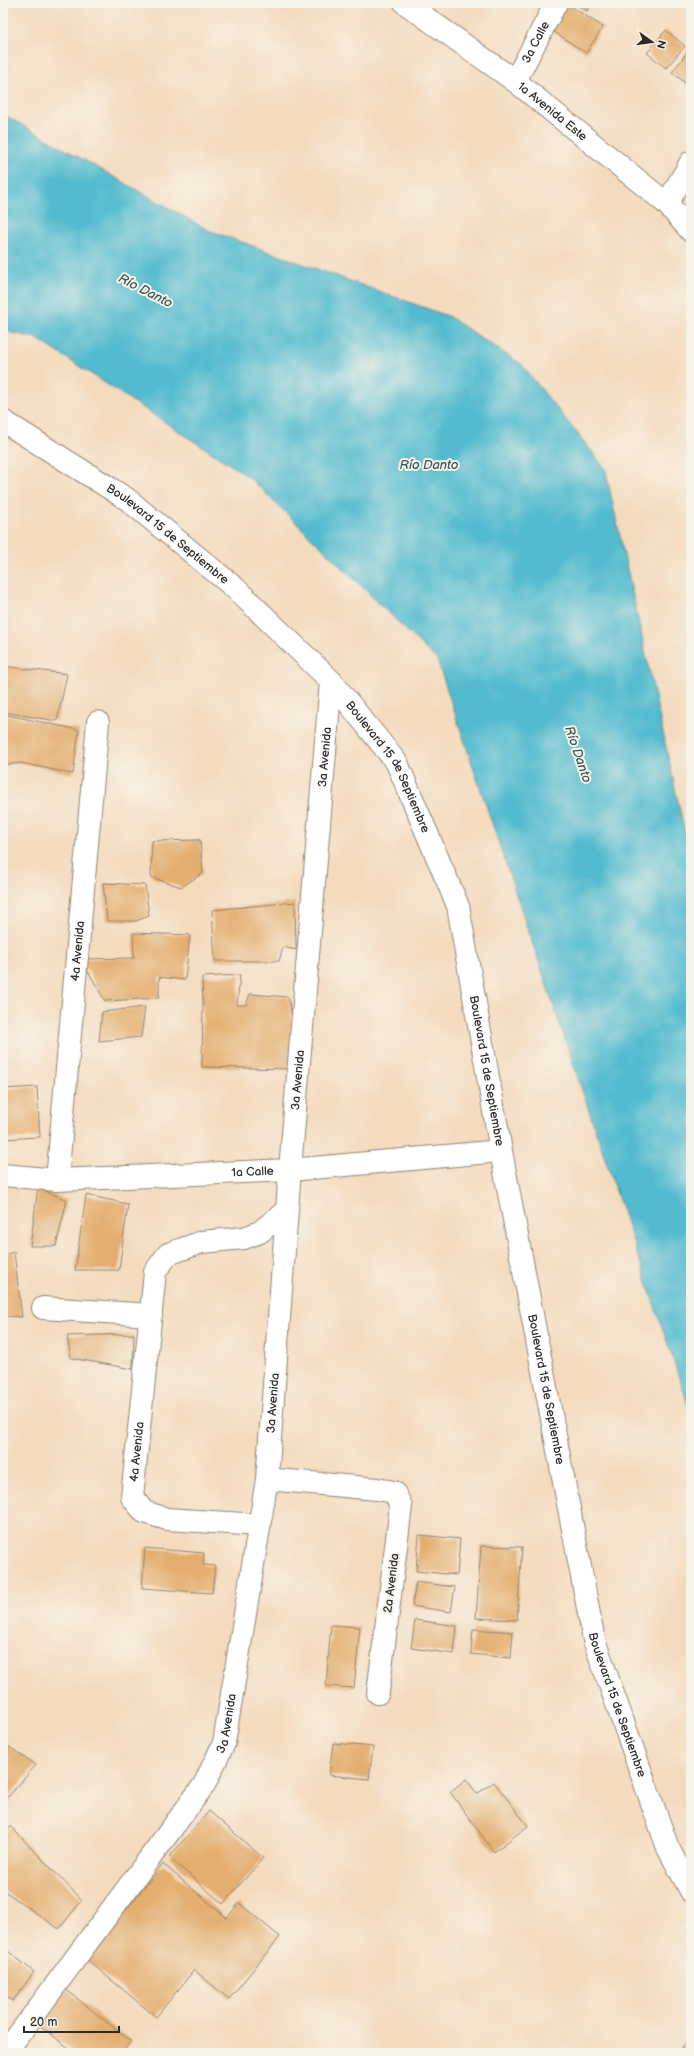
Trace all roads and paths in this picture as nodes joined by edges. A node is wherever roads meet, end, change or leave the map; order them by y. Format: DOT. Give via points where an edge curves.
graph roads {
  1 [pos="405,3"];
  2 [pos="556,3"];
  3 [pos="515,81"];
  4 [pos="691,162"];
  5 [pos="667,204"];
  6 [pos="691,231"];
  7 [pos="3,421"];
  8 [pos="331,681"];
  9 [pos="98,722"];
  10 [pos="501,1151"];
  11 [pos="290,1170"];
  12 [pos="3,1175"];
  13 [pos="57,1180"];
  14 [pos="287,1210"];
  15 [pos="43,1308"];
  16 [pos="151,1315"];
  17 [pos="267,1479"];
  18 [pos="259,1525"];
  19 [pos="378,1693"];
  20 [pos="691,1891"];
  21 [pos="5,2053"];
  1 -- 3 [label="street, 1a Avenida Este"];
  2 -- 3 [label="street, 3a Calle"];
  3 -- 5 [label="street, 1a Avenida Este"];
  4 -- 5 [label="street"];
  5 -- 6 [label="street, 1a Avenida Este"];
  7 -- 8 [label="street, Boulevard 15 de Septiembre" via="127,499 235,588"];
  8 -- 10 [label="street, Boulevard 15 de Septiembre" via="397,764 458,906"];
  8 -- 11 [label="street, 3a Avenida"];
  9 -- 13 [label="street, 4a Avenida"];
  10 -- 11 [label="street, 1a Calle"];
  10 -- 20 [label="street, Boulevard 15 de Septiembre" via="594,1640 668,1848"];
  11 -- 13 [label="street, 1a Calle"];
  11 -- 14 [label="street, 3a Avenida"];
  12 -- 13 [label="street, 1a Calle"];
  14 -- 16 [label="street, 4a Avenida" via="260,1232 244,1238 202,1242 168,1254 155,1272"];
  14 -- 17 [label="street, 3a Avenida"];
  15 -- 16 [label="street"];
  16 -- 18 [label="street, 4a Avenida" via="132,1497 144,1512 167,1519"];
  17 -- 18 [label="street, 3a Avenida"];
  17 -- 19 [label="street, 2a Avenida" via="394,1492 401,1506"];
  18 -- 21 [label="street, 3a Avenida" via="224,1743 204,1785"];
}
